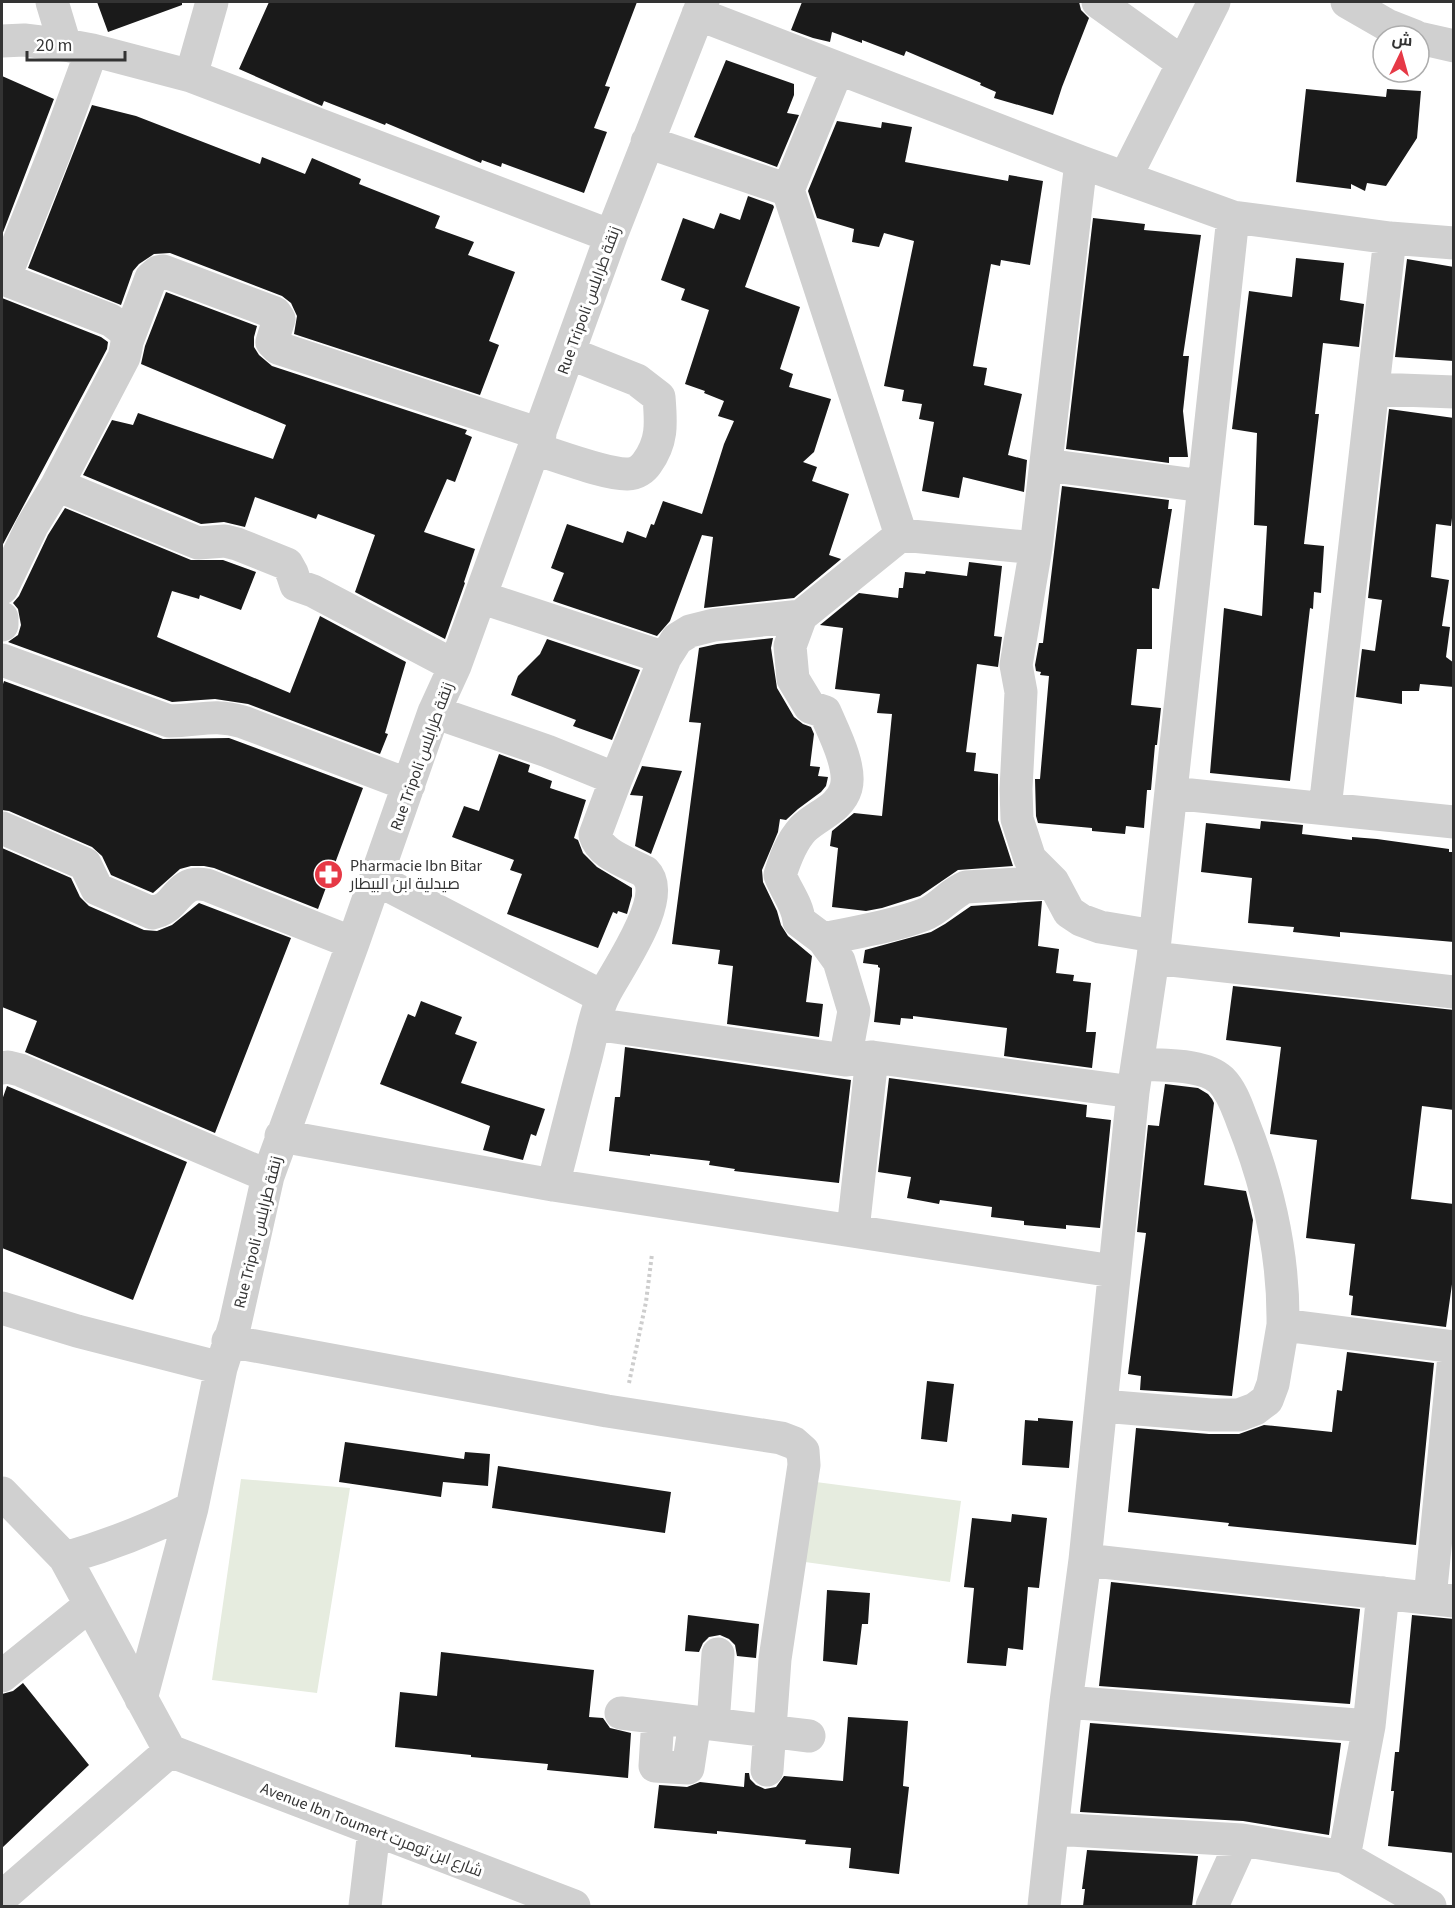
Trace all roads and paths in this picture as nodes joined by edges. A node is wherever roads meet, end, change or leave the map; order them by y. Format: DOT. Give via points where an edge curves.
graph roads {
  1 [pos="51,2"];
  2 [pos="212,2"];
  3 [pos="1098,2"];
  4 [pos="1214,2"];
  5 [pos="1347,2"];
  6 [pos="700,8"];
  7 [pos="1385,24"];
  8 [pos="2,41"];
  9 [pos="1431,41"];
  10 [pos="1454,46"];
  11 [pos="79,47"];
  12 [pos="1183,63"];
  13 [pos="838,68"];
  14 [pos="191,76"];
  15 [pos="647,142"];
  16 [pos="1081,162"];
  17 [pos="1125,178"];
  18 [pos="788,190"];
  19 [pos="1233,217"];
  20 [pos="611,236"];
  21 [pos="1390,238"];
  22 [pos="1454,243"];
  23 [pos="128,339"];
  24 [pos="569,353"];
  25 [pos="1374,389"];
  26 [pos="1454,392"];
  27 [pos="537,442"];
  28 [pos="1046,465"];
  29 [pos="57,484"];
  30 [pos="1203,486"];
  31 [pos="901,535"];
  32 [pos="1035,548"];
  33 [pos="2,588"];
  34 [pos="480,597"];
  35 [pos="801,616"];
  36 [pos="2,618"];
  37 [pos="2,625"];
  38 [pos="665,658"];
  39 [pos="2,660"];
  40 [pos="455,666"];
  41 [pos="434,712"];
  42 [pos="616,779"];
  43 [pos="409,785"];
  44 [pos="1171,793"];
  45 [pos="1325,808"];
  46 [pos="1454,822"];
  47 [pos="2,828"];
  48 [pos="376,879"];
  49 [pos="1053,882"];
  50 [pos="823,939"];
  51 [pos="353,943"];
  52 [pos="1154,947"];
  53 [pos="1454,992"];
  54 [pos="599,1011"];
  55 [pos="858,1059"];
  56 [pos="2,1068"];
  57 [pos="1135,1078"];
  58 [pos="281,1136"];
  59 [pos="268,1176"];
  60 [pos="553,1185"];
  61 [pos="853,1230"];
  62 [pos="652,1254"];
  63 [pos="1113,1271"];
  64 [pos="2,1308"];
  65 [pos="1283,1325"];
  66 [pos="1454,1347"];
  67 [pos="224,1354"];
  68 [pos="1454,1356"];
  69 [pos="1102,1406"];
  70 [pos="623,1413"];
  71 [pos="2,1494"];
  72 [pos="192,1508"];
  73 [pos="65,1558"];
  74 [pos="1085,1560"];
  75 [pos="1383,1593"];
  76 [pos="1442,1599"];
  77 [pos="90,1605"];
  78 [pos="718,1654"];
  79 [pos="2,1676"];
  80 [pos="141,1699"];
  81 [pos="1066,1702"];
  82 [pos="621,1713"];
  83 [pos="658,1718"];
  84 [pos="704,1723"];
  85 [pos="1369,1726"];
  86 [pos="770,1731"];
  87 [pos="809,1736"];
  88 [pos="170,1751"];
  89 [pos="767,1770"];
  90 [pos="1053,1829"];
  91 [pos="374,1830"];
  92 [pos="1242,1840"];
  93 [pos="1344,1857"];
  94 [pos="2,1897"];
  95 [pos="365,1906"];
  96 [pos="574,1906"];
  97 [pos="1044,1906"];
  98 [pos="1212,1906"];
  99 [pos="1430,1906"];
  1 -- 11 [label="street"];
  2 -- 14 [label="street"];
  3 -- 12 [label="street"];
  4 -- 12 [label="street"];
  5 -- 7 [label="street"];
  6 -- 13 [label="street"];
  6 -- 15 [label="street, Rue Tripoli زنقة طرابلس"];
  8 -- 11 [label="street"];
  9 -- 10 [label="street"];
  11 -- 14 [label="street"];
  11 -- 23 [label="street" via="54,154 4,279 110,320 123,328"];
  12 -- 17 [label="street"];
  13 -- 16 [label="street"];
  13 -- 18 [label="street"];
  14 -- 20 [label="street"];
  15 -- 18 [label="street"];
  15 -- 20 [label="street, Rue Tripoli زنقة طرابلس"];
  16 -- 17 [label="street"];
  16 -- 28 [label="street"];
  17 -- 19 [label="street"];
  18 -- 31 [label="street"];
  19 -- 21 [label="street"];
  19 -- 30 [label="street"];
  20 -- 24 [label="street, Rue Tripoli زنقة طرابلس"];
  21 -- 22 [label="street"];
  21 -- 25 [label="street"];
  23 -- 27 [label="street" via="151,278 163,272 275,313 279,319 272,342 278,348"];
  23 -- 29 [label="street" via="124,357"];
  24 -- 27 [label="street, Rue Tripoli زنقة طرابلس"];
  24 -- 27 [label="street" via="637,380 659,397 661,425 657,449 642,469 630,475 610,472"];
  25 -- 26 [label="street"];
  25 -- 45 [label="street"];
  27 -- 34 [label="street, Rue Tripoli زنقة طرابلس"];
  28 -- 30 [label="street"];
  28 -- 32 [label="street"];
  29 -- 33 [label="street"];
  29 -- 40 [label="street" via="198,543 225,541 287,564 296,585"];
  30 -- 44 [label="street"];
  31 -- 32 [label="street"];
  31 -- 35 [label="street"];
  32 -- 49 [label="street" via="1016,664 1021,692 1017,819 1030,858"];
  34 -- 38 [label="street"];
  34 -- 40 [label="street, Rue Tripoli زنقة طرابلس"];
  35 -- 38 [label="street" via="690,630 677,639"];
  35 -- 50 [label="street" via="790,646 793,679 810,707 825,712 840,747 846,788 834,806 803,829 788,852 780,875 798,909 799,921"];
  36 -- 37 [label="street"];
  38 -- 42 [label="street"];
  39 -- 43 [label="street" via="169,722 225,717 243,722"];
  40 -- 41 [label="street, Rue Tripoli زنقة طرابلس"];
  41 -- 42 [label="street"];
  41 -- 43 [label="street, Rue Tripoli زنقة طرابلس"];
  42 -- 54 [label="street" via="595,835 598,844 645,872 652,886 647,916"];
  43 -- 48 [label="street, Rue Tripoli زنقة طرابلس"];
  44 -- 45 [label="street"];
  44 -- 52 [label="street"];
  45 -- 46 [label="street"];
  47 -- 51 [label="street" via="85,864 97,889 152,913 170,905 187,886 207,885"];
  48 -- 51 [label="street, Rue Tripoli زنقة طرابلس"];
  48 -- 54 [label="street"];
  49 -- 50 [label="street" via="966,887 925,915"];
  49 -- 52 [label="street" via="1069,912"];
  50 -- 55 [label="street" via="839,961 854,1011"];
  51 -- 58 [label="street, Rue Tripoli زنقة طرابلس"];
  52 -- 53 [label="street"];
  52 -- 57 [label="street"];
  54 -- 55 [label="street"];
  54 -- 60 [label="street"];
  55 -- 57 [label="street"];
  55 -- 61 [label="street"];
  56 -- 59 [label="street" via="20,1070"];
  57 -- 63 [label="street"];
  57 -- 65 [label="street" via="1190,1068 1209,1072 1232,1094 1267,1194 1284,1287"];
  58 -- 59 [label="street, Rue Tripoli زنقة طرابلس"];
  58 -- 60 [label="street"];
  59 -- 67 [label="street, Rue Tripoli زنقة طرابلس" via="235,1324"];
  60 -- 61 [label="street"];
  61 -- 63 [label="street"];
  62 -- 70 [label="path"];
  63 -- 69 [label="street"];
  64 -- 67 [label="street" via="76,1331"];
  65 -- 66 [label="street"];
  65 -- 69 [label="street" via="1273,1384 1267,1400 1256,1409 1239,1415 1211,1415"];
  67 -- 70 [label="street"];
  67 -- 72 [label="street, Rue Tripoli زنقة طرابلس"];
  68 -- 76 [label="street"];
  69 -- 74 [label="street"];
  70 -- 86 [label="street" via="782,1438 803,1451 775,1659"];
  71 -- 73 [label="street"];
  72 -- 73 [label="street" via="149,1530"];
  72 -- 80 [label="street, Rue Tripoli زنقة طرابلس"];
  73 -- 77 [label="street"];
  74 -- 75 [label="street"];
  74 -- 81 [label="street"];
  75 -- 76 [label="street"];
  75 -- 85 [label="street"];
  77 -- 79 [label="street"];
  77 -- 80 [label="street"];
  78 -- 84 [label="street"];
  80 -- 88 [label="street"];
  81 -- 85 [label="street"];
  81 -- 90 [label="street"];
  82 -- 83 [label="street"];
  83 -- 84 [label="street"];
  83 -- 84 [label="street" via="655,1766 688,1768"];
  84 -- 86 [label="street"];
  85 -- 93 [label="street"];
  86 -- 87 [label="street"];
  86 -- 89 [label="street"];
  88 -- 91 [label="street, Avenue Ibn Toumert شارع ابن تومرت"];
  88 -- 94 [label="street"];
  90 -- 92 [label="street"];
  90 -- 97 [label="street"];
  91 -- 95 [label="street"];
  91 -- 96 [label="street, Avenue Ibn Toumert شارع ابن تومرت"];
  92 -- 93 [label="street"];
  92 -- 98 [label="street"];
  93 -- 99 [label="street"];
}
